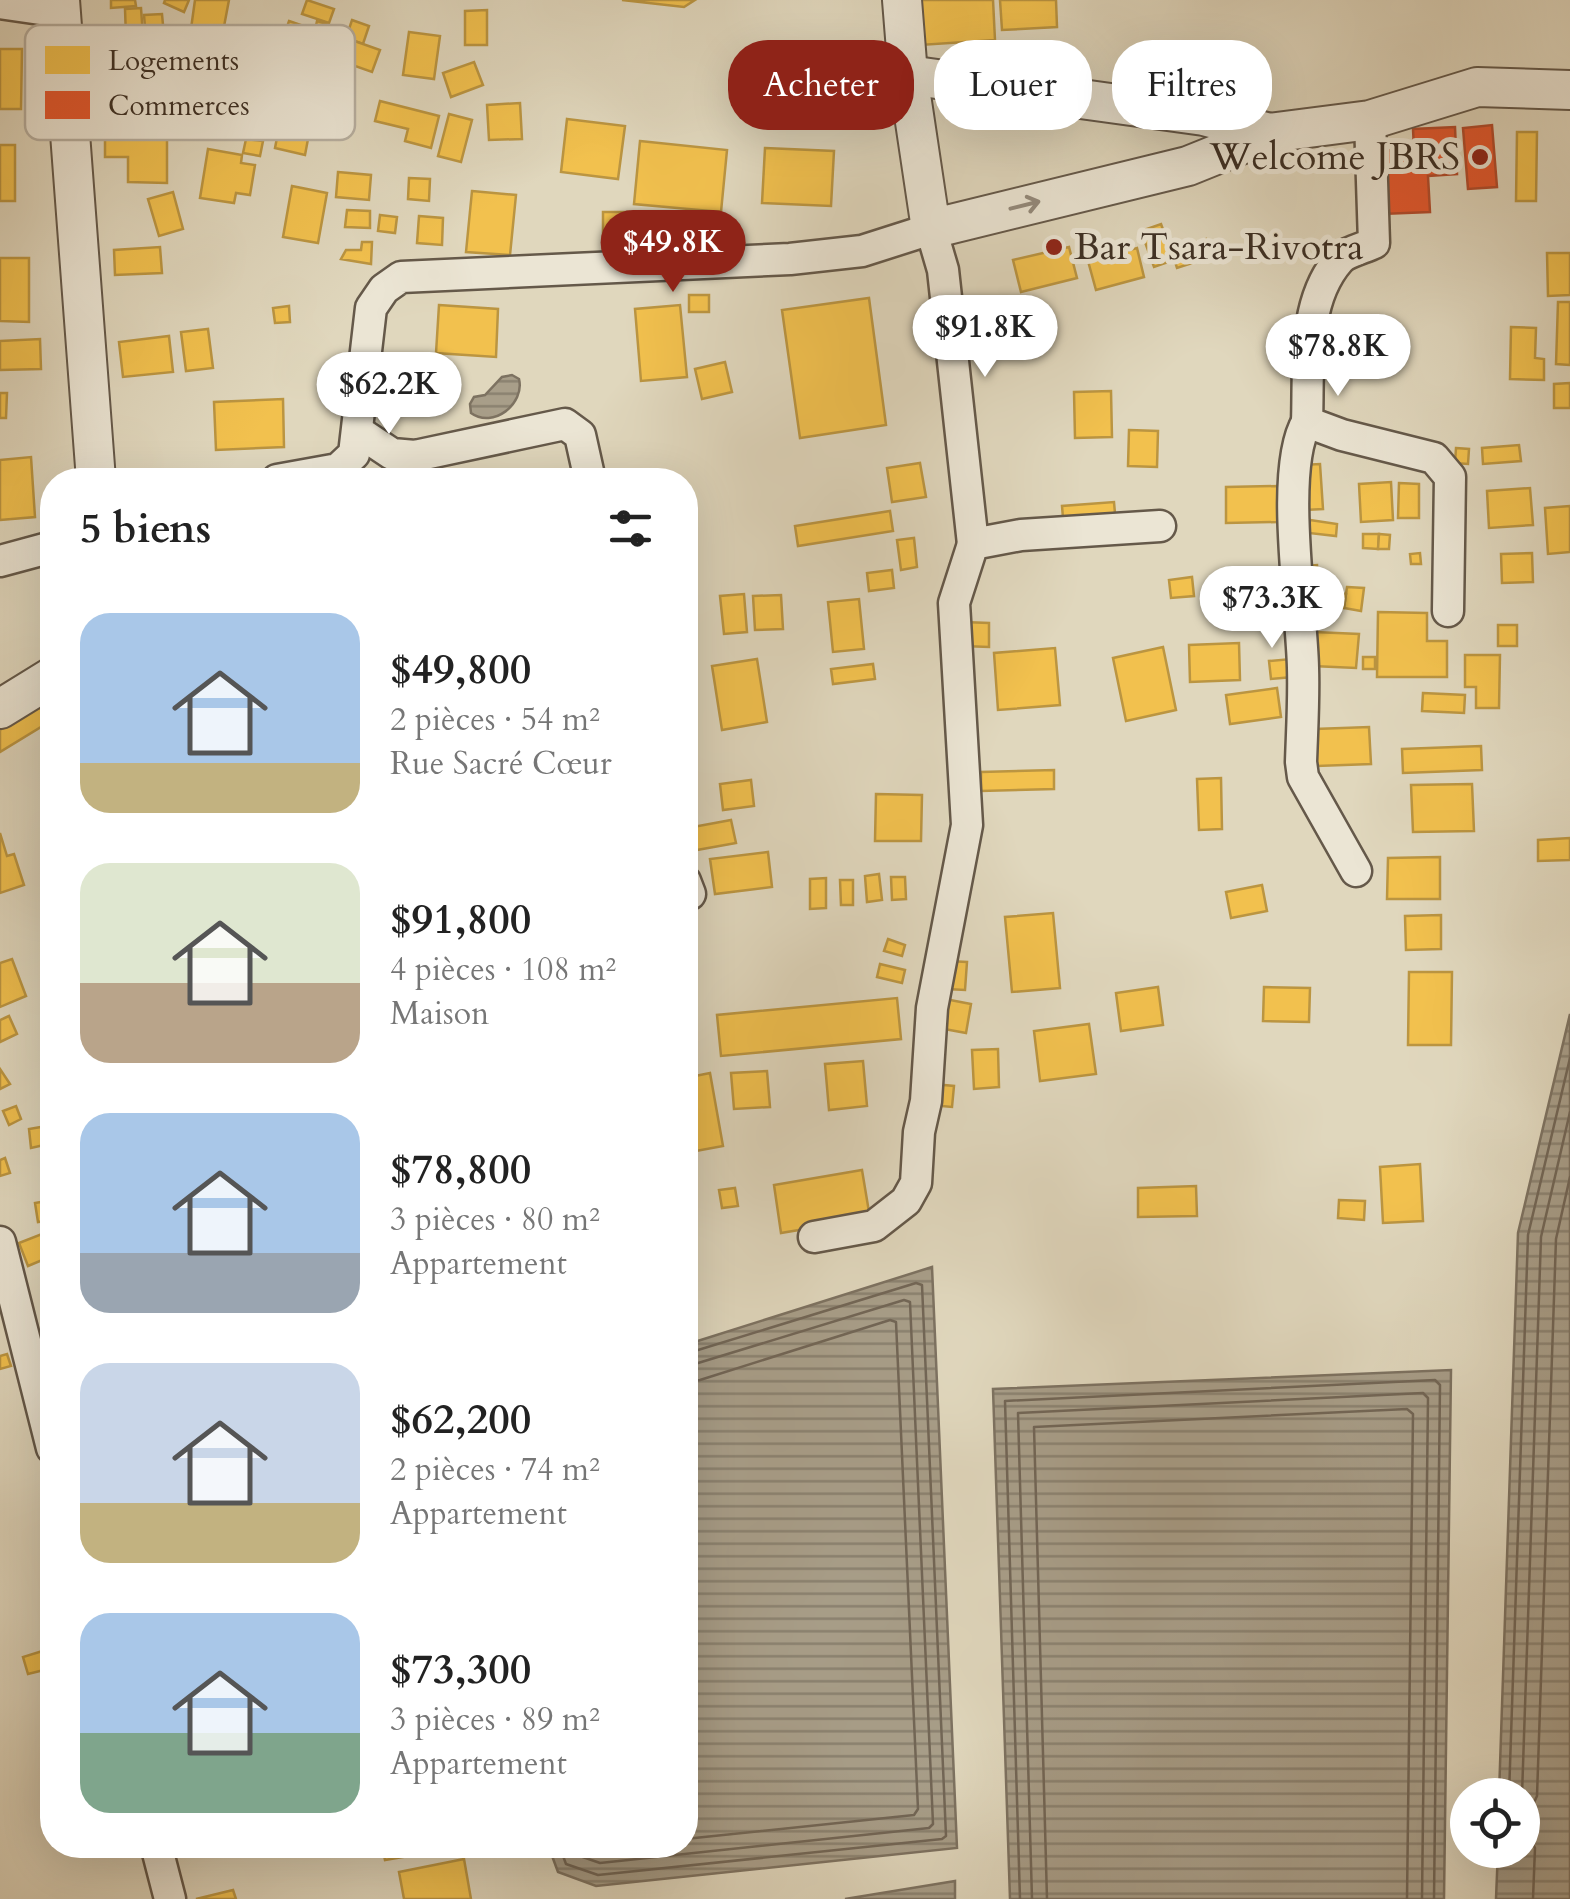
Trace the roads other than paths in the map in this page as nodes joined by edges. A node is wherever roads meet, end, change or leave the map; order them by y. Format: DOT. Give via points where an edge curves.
graph roads {
  1 [pos="902,0"];
  2 [pos="0,3"];
  3 [pos="60,6"];
  4 [pos="905,40"];
  5 [pos="914,76"];
  6 [pos="1570,90"];
  7 [pos="914,115"];
  8 [pos="1370,120"];
  9 [pos="1270,133"];
  10 [pos="70,140"];
  11 [pos="931,229"];
  12 [pos="1307,422"];
  13 [pos="359,432"];
  14 [pos="95,468"];
  15 [pos="338,468"];
  16 [pos="587,468"];
  17 [pos="1160,526"];
  18 [pos="973,544"];
  19 [pos="40,549"];
  20 [pos="0,561"];
  21 [pos="1448,611"];
  22 [pos="40,685"];
  23 [pos="0,710"];
  24 [pos="1356,871"];
  25 [pos="814,1238"];
  26 [pos="0,1242"];
  27 [pos="40,1400"];
  28 [pos="159,1858"];
  29 [pos="170,1899"];
  1 -- 4 [label="street"];
  2 -- 3 [label="street"];
  5 -- 9 [label="street" via="1204,116"];
  6 -- 8 [label="street" via="1477,88"];
  7 -- 11 [label="street"];
  8 -- 9 [label="street"];
  8 -- 12 [label="street" via="1374,243 1340,258 1317,298"];
  11 -- 9 [label="street, one-way" via="1188,166"];
  10 -- 14 [label="street"];
  11 -- 13 [label="street" via="862,251 790,259 402,277 371,308"];
  11 -- 18 [label="street" via="943,270"];
  12 -- 21 [label="street" via="1434,458 1450,477"];
  12 -- 24 [label="street" via="1298,438 1294,481 1304,669 1301,762"];
  13 -- 15 [label="street" via="354,454"];
  13 -- 16 [label="street" via="392,454 416,456 565,424 580,435"];
  17 -- 18 [label="street"];
  18 -- 25 [label="street" via="954,603 968,825 932,1008 916,1183 874,1226"];
  19 -- 20 [label="street"];
  22 -- 23 [label="street"];
  26 -- 27 [label="street"];
  28 -- 29 [label="street"];
}
